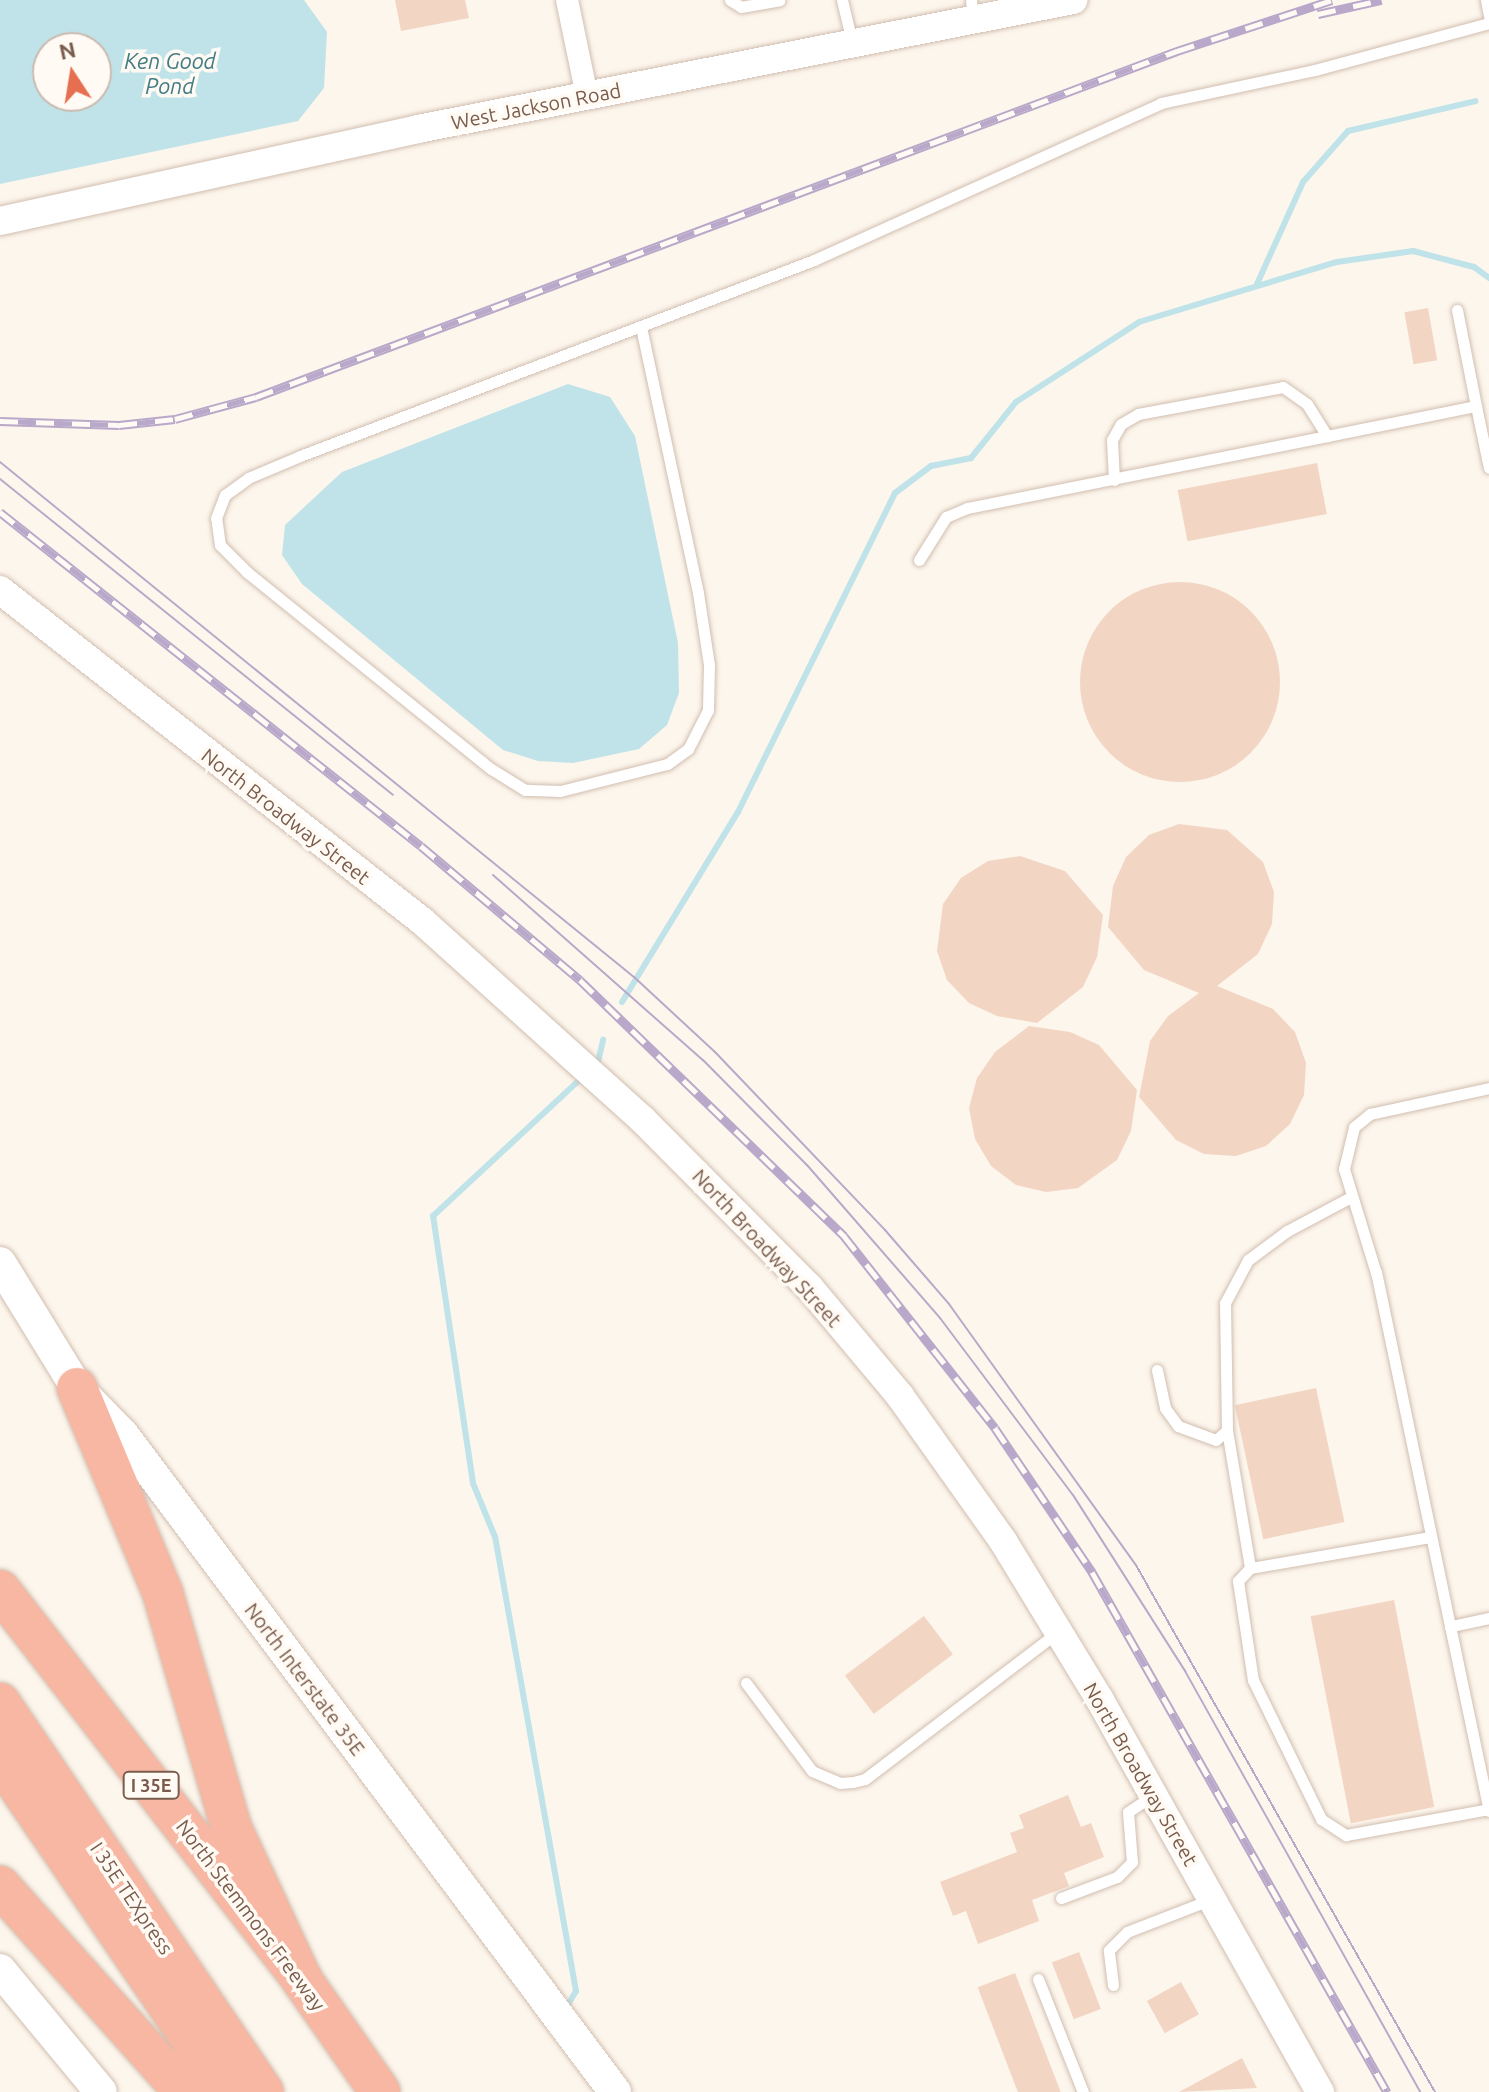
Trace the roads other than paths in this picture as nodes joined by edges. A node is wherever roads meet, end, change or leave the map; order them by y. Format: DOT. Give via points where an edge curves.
graph roads {
  1 [pos="567,0"];
  2 [pos="730,0"];
  3 [pos="779,0"];
  4 [pos="842,0"];
  5 [pos="1073,0"];
  6 [pos="1486,0"];
  7 [pos="972,10"];
  8 [pos="1489,16"];
  9 [pos="1489,23"];
  10 [pos="852,46"];
  11 [pos="587,96"];
  12 [pos="0,221"];
  13 [pos="1457,310"];
  14 [pos="641,327"];
  15 [pos="1476,406"];
  16 [pos="1327,436"];
  17 [pos="1489,468"];
  18 [pos="1114,480"];
  19 [pos="919,560"];
  20 [pos="0,590"];
  21 [pos="1489,1088"];
  22 [pos="1351,1197"];
  23 [pos="0,1263"];
  24 [pos="1157,1370"];
  25 [pos="77,1388"];
  26 [pos="1227,1430"];
  27 [pos="1430,1537"];
  28 [pos="1250,1568"];
  29 [pos="0,1590"];
  30 [pos="1489,1618"];
  31 [pos="1450,1626"];
  32 [pos="1058,1631"];
  33 [pos="746,1683"];
  34 [pos="0,1703"];
  35 [pos="0,1759"];
  36 [pos="1486,1786"];
  37 [pos="1153,1794"];
  38 [pos="1489,1810"];
  39 [pos="0,1886"];
  40 [pos="1061,1898"];
  41 [pos="1213,1899"];
  42 [pos="0,1970"];
  43 [pos="1038,1979"];
  44 [pos="302,1980"];
  45 [pos="1113,1985"];
  46 [pos="101,2092"];
  47 [pos="184,2092"];
  48 [pos="227,2092"];
  49 [pos="263,2092"];
  50 [pos="380,2092"];
  51 [pos="615,2092"];
  52 [pos="1083,2092"];
  53 [pos="1320,2092"];
  1 -- 11 [label="street"];
  2 -- 3 [label="lane" via="741,7"];
  4 -- 10 [label="lane"];
  5 -- 7 [label="street, West Jackson Road"];
  6 -- 8 [label="lane"];
  7 -- 10 [label="street, West Jackson Road"];
  9 -- 14 [label="lane" via="1315,70 1161,103 814,260"];
  10 -- 11 [label="street, West Jackson Road"];
  11 -- 12 [label="street, West Jackson Road"];
  13 -- 15 [label="lane"];
  14 -- 14 [label="lane" via="248,478 225,495 216,518 220,545 247,572 491,769 525,790 560,791 667,764 688,749 708,710 709,665 698,593"];
  15 -- 16 [label="lane"];
  15 -- 17 [label="lane"];
  16 -- 18 [label="lane"];
  16 -- 18 [label="lane" via="1307,404 1283,387 1138,414 1121,424 1112,440"];
  18 -- 19 [label="lane" via="946,517"];
  20 -- 32 [label="street, North Broadway Street" via="422,921 695,1171 809,1287 900,1396 1003,1541"];
  21 -- 22 [label="lane" via="1370,1114 1354,1127 1346,1146 1344,1169"];
  22 -- 26 [label="lane" via="1287,1231 1248,1260 1225,1303"];
  22 -- 27 [label="lane" via="1373,1261"];
  23 -- 25 [label="main road, North Interstate 35E"];
  24 -- 26 [label="lane" via="1165,1408 1178,1426 1216,1440"];
  25 -- 44 [label="highway" via="163,1594 231,1827"];
  25 -- 51 [label="main road, North Interstate 35E" via="123,1435"];
  26 -- 28 [label="lane"];
  27 -- 28 [label="lane"];
  27 -- 31 [label="lane"];
  28 -- 38 [label="lane" via="1238,1581 1253,1680 1321,1819 1346,1835"];
  29 -- 44 [label="highway, North Stemmons Freeway / I 35E"];
  30 -- 31 [label="lane"];
  31 -- 36 [label="lane"];
  32 -- 33 [label="lane" via="865,1779 853,1782 840,1783 812,1771"];
  32 -- 37 [label="street, North Broadway Street"];
  34 -- 49 [label="highway, I 35E TEXpress"];
  35 -- 48 [label="highway"];
  36 -- 38 [label="lane"];
  37 -- 40 [label="lane" via="1128,1812 1132,1862 1117,1877"];
  37 -- 41 [label="street, North Broadway Street"];
  39 -- 47 [label="highway"];
  41 -- 45 [label="lane" via="1127,1932 1109,1950"];
  41 -- 53 [label="street, North Broadway Street"];
  42 -- 46 [label="main road"];
  43 -- 52 [label="lane"];
  44 -- 50 [label="highway, North Stemmons Freeway / I 35E"];
}
